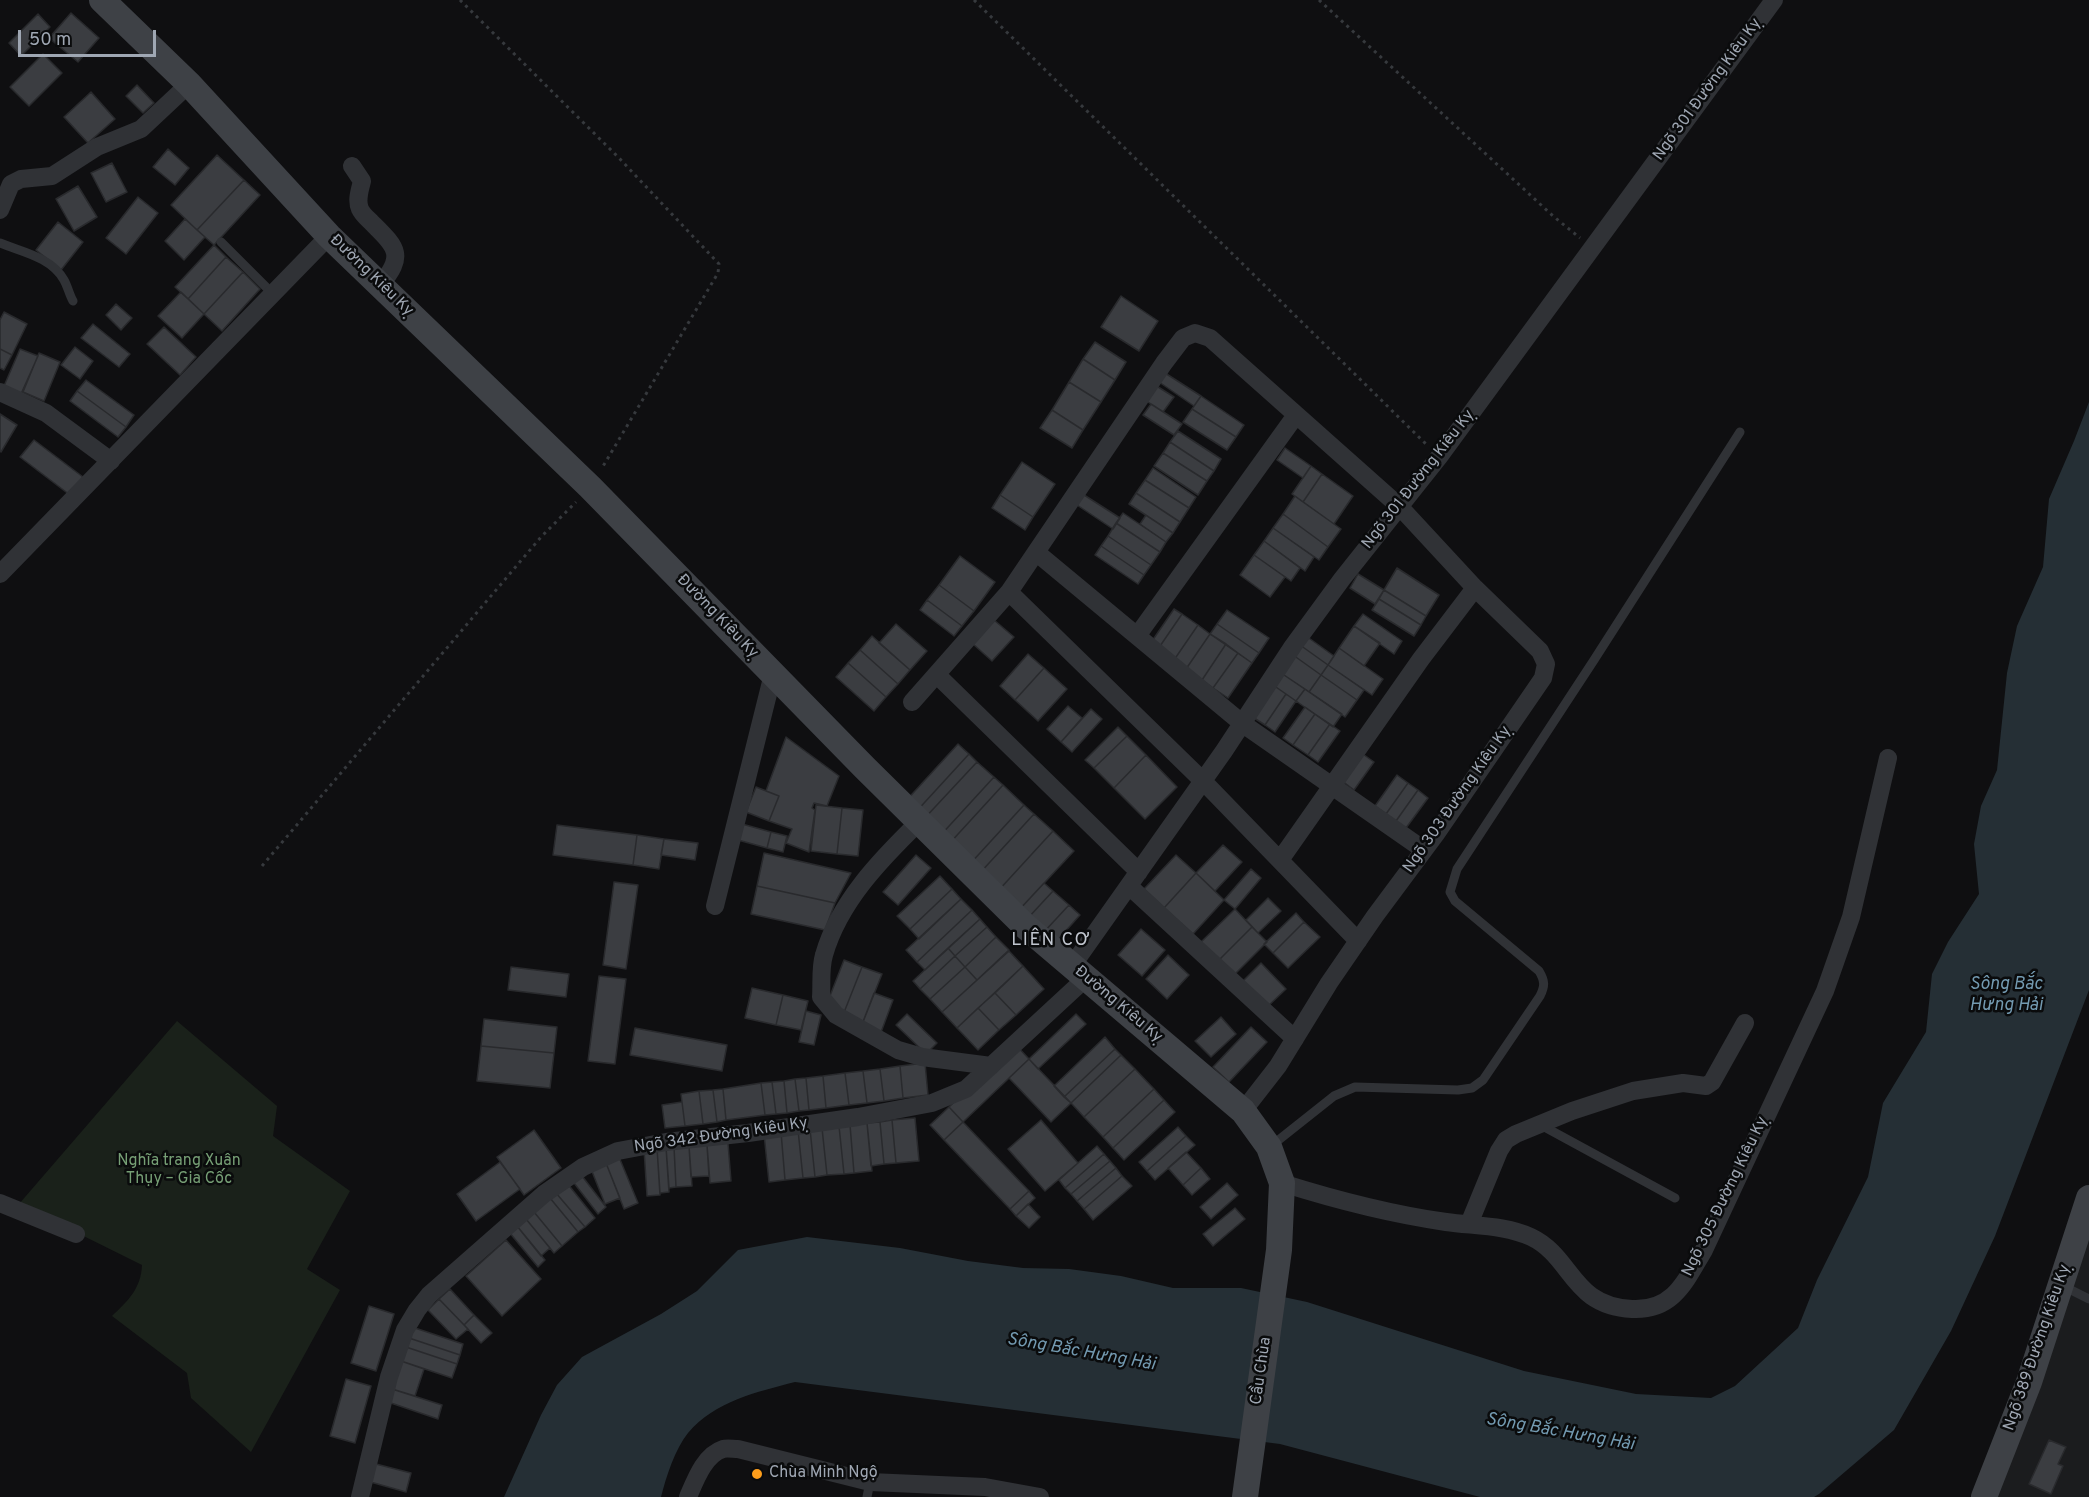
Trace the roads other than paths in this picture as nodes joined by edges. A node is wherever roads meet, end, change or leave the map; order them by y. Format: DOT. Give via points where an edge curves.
graph roads {
  1 [pos="102,0"];
  2 [pos="1774,0"];
  3 [pos="189,84"];
  4 [pos="352,166"];
  5 [pos="0,210"];
  6 [pos="329,236"];
  7 [pos="2,242"];
  8 [pos="221,242"];
  9 [pos="380,285"];
  10 [pos="273,294"];
  11 [pos="73,302"];
  12 [pos="0,392"];
  13 [pos="1296,415"];
  14 [pos="1740,432"];
  15 [pos="111,461"];
  16 [pos="1400,507"];
  17 [pos="1037,553"];
  18 [pos="0,574"];
  19 [pos="1475,588"];
  20 [pos="1009,592"];
  21 [pos="1137,636"];
  22 [pos="773,674"];
  23 [pos="937,675"];
  24 [pos="912,702"];
  25 [pos="1243,724"];
  26 [pos="1888,758"];
  27 [pos="1203,781"];
  28 [pos="1332,785"];
  29 [pos="919,822"];
  30 [pos="1424,850"];
  31 [pos="1280,860"];
  32 [pos="1134,879"];
  33 [pos="715,906"];
  34 [pos="1358,941"];
  35 [pos="1079,972"];
  36 [pos="1745,1023"];
  37 [pos="1295,1039"];
  38 [pos="991,1066"];
  39 [pos="1243,1111"];
  40 [pos="1539,1124"];
  41 [pos="1269,1147"];
  42 [pos="1282,1183"];
  43 [pos="1675,1198"];
  44 [pos="2089,1198"];
  45 [pos="0,1203"];
  46 [pos="1469,1224"];
  47 [pos="76,1234"];
  48 [pos="1279,1250"];
  49 [pos="2061,1285"];
  50 [pos="2089,1299"];
  51 [pos="868,1489"];
  52 [pos="1244,1494"];
  53 [pos="360,1497"];
  54 [pos="688,1497"];
  55 [pos="1040,1497"];
  56 [pos="1984,1497"];
  1 -- 3 [label="main road, Đường Kiêu Kỵ"];
  2 -- 16 [label="street, Ngõ 301 Đường Kiêu Kỵ"];
  3 -- 5 [label="street" via="141,129 97,147 52,176 11,184"];
  3 -- 6 [label="main road, Đường Kiêu Kỵ"];
  4 -- 9 [label="street" via="362,181 359,207 393,244 396,254"];
  6 -- 9 [label="main road, Đường Kiêu Kỵ"];
  6 -- 10 [label="street"];
  7 -- 11 [label="lane" via="50,264 64,279"];
  8 -- 10 [label="lane"];
  9 -- 22 [label="main road, Đường Kiêu Kỵ" via="591,487"];
  10 -- 15 [label="street"];
  12 -- 15 [label="street" via="46,413"];
  13 -- 16 [label="street, Ngõ 303 Đường Kiêu Kỵ"];
  13 -- 17 [label="street, Ngõ 303 Đường Kiêu Kỵ" via="1210,338 1195,333 1183,338"];
  13 -- 21 [label="street"];
  14 -- 41 [label="lane" via="1456,869 1450,892 1455,901 1539,971 1544,979 1540,996 1484,1080 1472,1088 1355,1086 1334,1096"];
  15 -- 18 [label="street"];
  16 -- 19 [label="street, Ngõ 303 Đường Kiêu Kỵ"];
  16 -- 25 [label="street, Ngõ 301 Đường Kiêu Kỵ" via="1293,646"];
  17 -- 20 [label="street, Ngõ 303 Đường Kiêu Kỵ"];
  17 -- 21 [label="street"];
  19 -- 28 [label="street"];
  19 -- 30 [label="street, Ngõ 303 Đường Kiêu Kỵ" via="1537,636 1546,671"];
  20 -- 23 [label="street, Ngõ 303 Đường Kiêu Kỵ"];
  20 -- 27 [label="street"];
  21 -- 25 [label="street"];
  22 -- 29 [label="main road, Đường Kiêu Kỵ"];
  22 -- 33 [label="street"];
  23 -- 24 [label="street, Ngõ 303 Đường Kiêu Kỵ"];
  23 -- 32 [label="street"];
  25 -- 27 [label="street, Ngõ 301 Đường Kiêu Kỵ"];
  25 -- 28 [label="street"];
  26 -- 46 [label="street, Ngõ 305 Đường Kiêu Kỵ" via="1851,917 1825,991 1704,1250 1680,1290 1649,1307 1618,1307 1592,1297 1537,1240"];
  27 -- 31 [label="street"];
  27 -- 32 [label="street, Ngõ 301 Đường Kiêu Kỵ"];
  28 -- 30 [label="street"];
  28 -- 31 [label="street"];
  29 -- 35 [label="main road, Đường Kiêu Kỵ" via="1024,926"];
  29 -- 38 [label="street" via="881,860 839,920 823,956 821,997 836,1015 898,1050"];
  30 -- 34 [label="street, Ngõ 303 Đường Kiêu Kỵ"];
  31 -- 34 [label="street"];
  32 -- 35 [label="street, Ngõ 301 Đường Kiêu Kỵ"];
  32 -- 37 [label="street"];
  34 -- 37 [label="street, Ngõ 303 Đường Kiêu Kỵ"];
  35 -- 38 [label="street, Ngõ 342 Đường Kiêu Kỵ"];
  35 -- 39 [label="main road, Đường Kiêu Kỵ"];
  36 -- 40 [label="street" via="1706,1086 1683,1083 1633,1090"];
  37 -- 39 [label="street, Ngõ 303 Đường Kiêu Kỵ"];
  38 -- 53 [label="street, Ngõ 342 Đường Kiêu Kỵ" via="966,1089 932,1103 770,1130 666,1142 618,1151 583,1167 544,1194 417,1310 405,1330 389,1377"];
  39 -- 41 [label="main road, Đường Kiêu Kỵ"];
  40 -- 43 [label="lane"];
  40 -- 46 [label="street" via="1506,1140"];
  41 -- 42 [label="main road, Đường Kiêu Kỵ"];
  42 -- 46 [label="street, Ngõ 305 Đường Kiêu Kỵ" via="1367,1208"];
  42 -- 48 [label="main road, Đường Kiêu Kỵ"];
  44 -- 49 [label="main road, Ngõ 389 Đường Kiêu Kỵ"];
  45 -- 47 [label="street"];
  48 -- 52 [label="main road, Cầu Chùa"];
  49 -- 50 [label="lane"];
  49 -- 56 [label="main road, Ngõ 389 Đường Kiêu Kỵ" via="2029,1382"];
  51 -- 54 [label="street" via="738,1449 723,1449 711,1456"];
  51 -- 55 [label="street" via="985,1487"];
}
